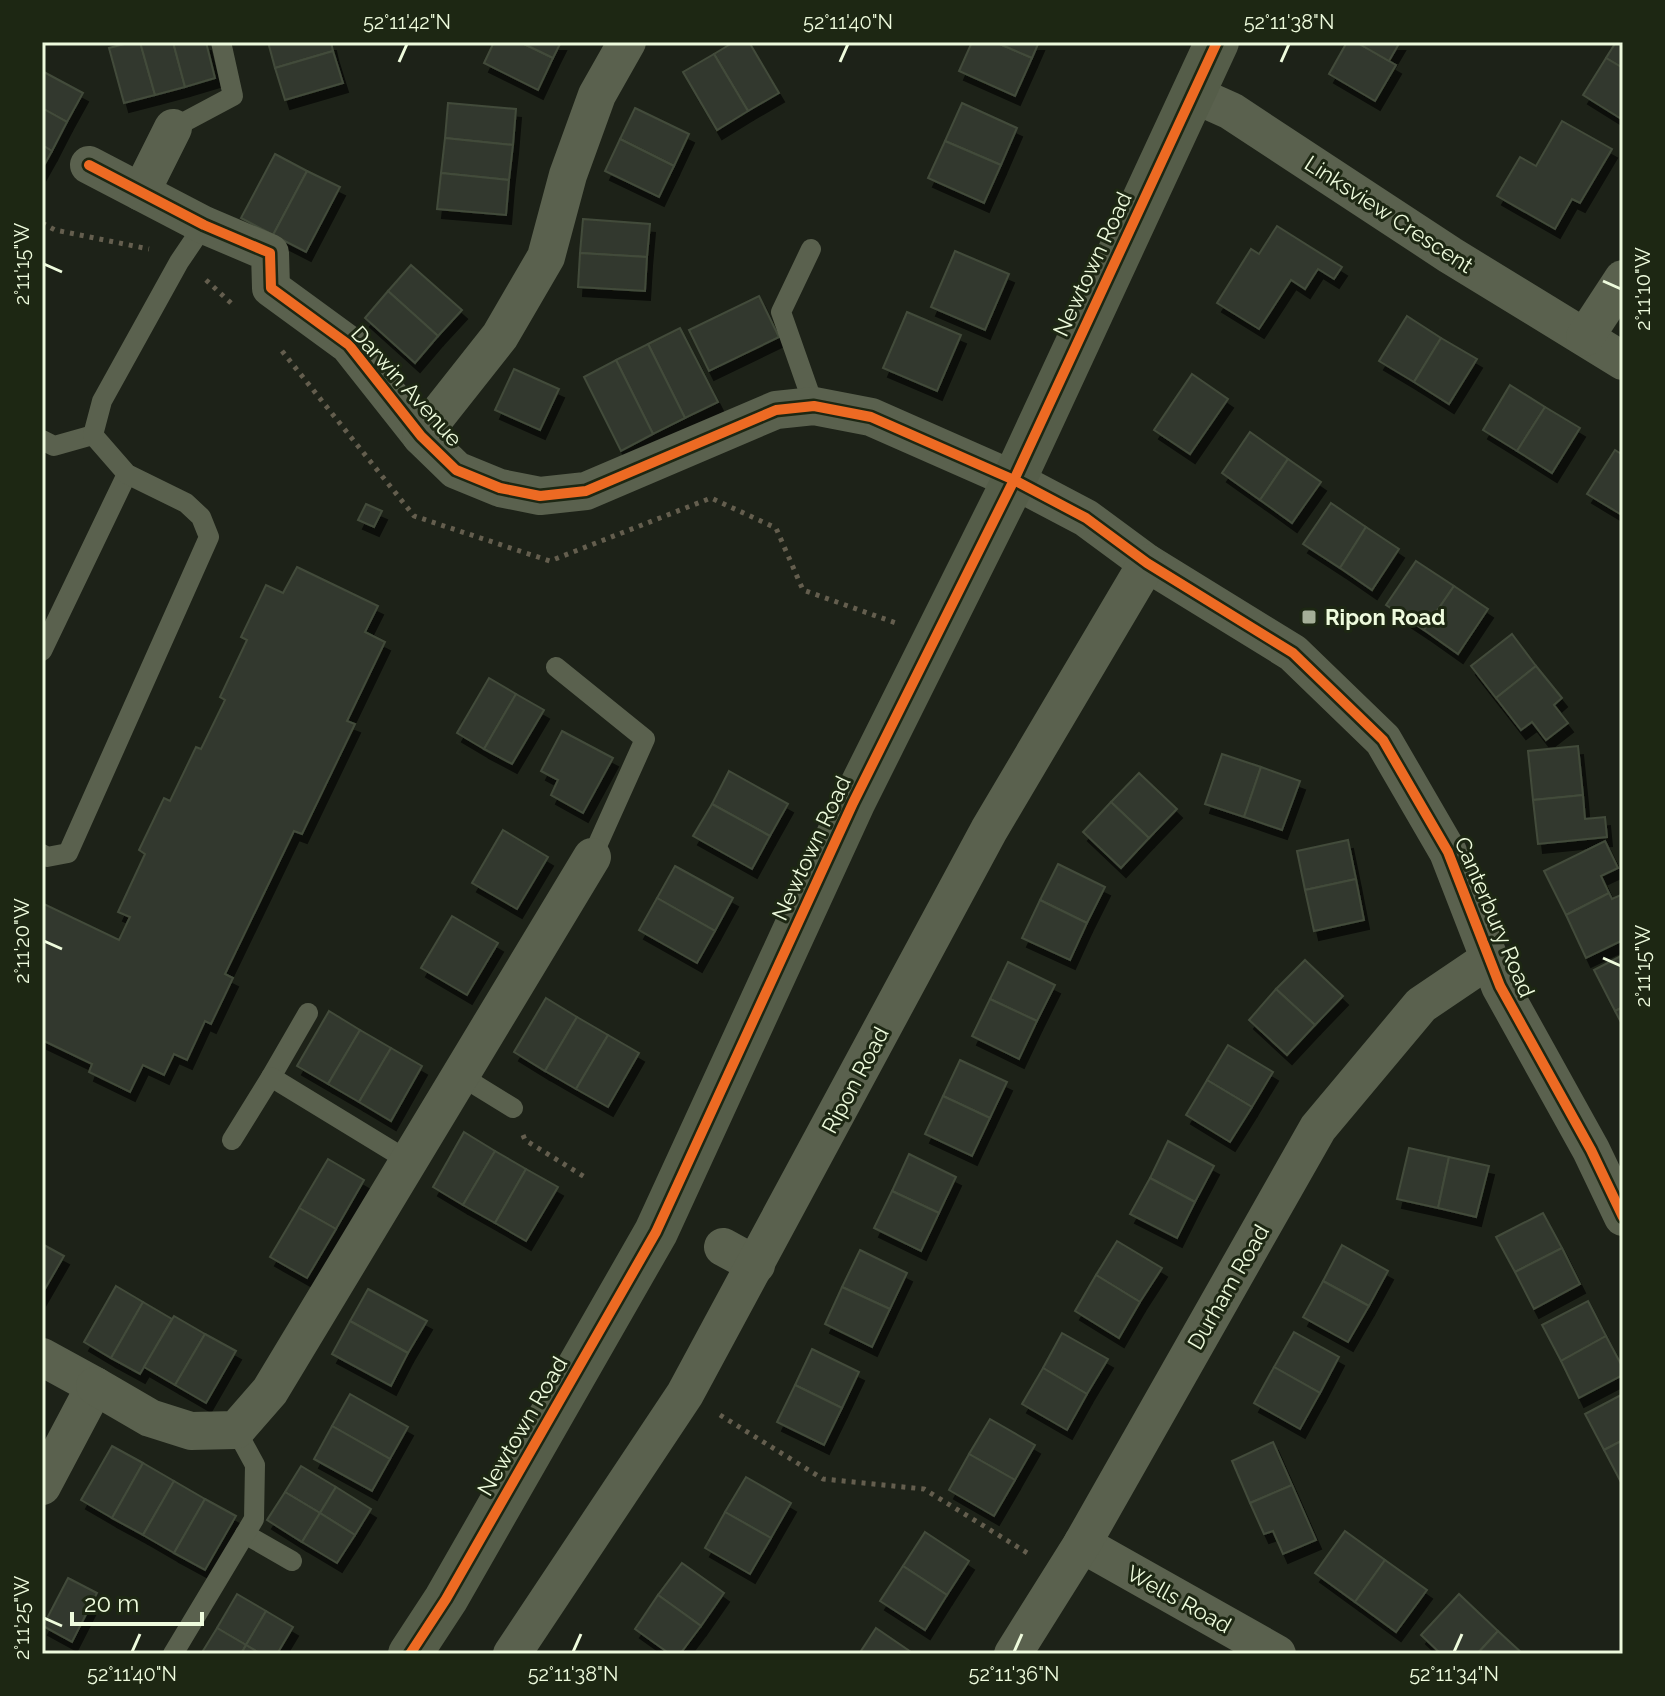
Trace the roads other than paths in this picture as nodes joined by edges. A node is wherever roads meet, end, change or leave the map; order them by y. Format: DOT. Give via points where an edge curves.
graph roads {
  1 [pos="221,42"];
  2 [pos="627,42"];
  3 [pos="1217,42"];
  4 [pos="1193,94"];
  5 [pos="173,128"];
  6 [pos="89,165"];
  7 [pos="141,192"];
  8 [pos="204,225"];
  9 [pos="811,249"];
  10 [pos="1623,279"];
  11 [pos="1585,337"];
  12 [pos="1623,361"];
  13 [pos="814,406"];
  14 [pos="93,435"];
  15 [pos="421,436"];
  16 [pos="42,440"];
  17 [pos="127,474"];
  18 [pos="1014,480"];
  19 [pos="1147,563"];
  20 [pos="42,651"];
  21 [pos="556,667"];
  22 [pos="42,854"];
  23 [pos="592,857"];
  24 [pos="1489,959"];
  25 [pos="308,1013"];
  26 [pos="461,1076"];
  27 [pos="271,1077"];
  28 [pos="513,1108"];
  29 [pos="232,1140"];
  30 [pos="407,1160"];
  31 [pos="1623,1217"];
  32 [pos="723,1247"];
  33 [pos="756,1265"];
  34 [pos="42,1357"];
  35 [pos="95,1386"];
  36 [pos="236,1430"];
  37 [pos="42,1486"];
  38 [pos="245,1534"];
  39 [pos="1082,1544"];
  40 [pos="292,1561"];
  41 [pos="173,1654"];
  42 [pos="410,1654"];
  43 [pos="512,1654"];
  44 [pos="1013,1654"];
  45 [pos="1277,1654"];
  1 -- 5 [label="lane" via="233,96"];
  2 -- 15 [label="street" via="597,95 546,257 500,336"];
  3 -- 4 [label="main road, Newtown Road"];
  4 -- 11 [label="street, Linksview Crescent" via="1231,111"];
  4 -- 18 [label="main road, Newtown Road"];
  5 -- 7 [label="street"];
  6 -- 7 [label="street, Darwin Avenue"];
  7 -- 8 [label="street, Darwin Avenue"];
  8 -- 14 [label="lane" via="102,401"];
  8 -- 15 [label="street, Darwin Avenue" via="270,253 271,288 349,345"];
  9 -- 13 [label="lane" via="781,312"];
  10 -- 11 [label="street"];
  11 -- 12 [label="street, Linksview Crescent"];
  13 -- 15 [label="street, Darwin Avenue" via="776,410 586,491 540,496 500,488 456,470"];
  13 -- 18 [label="street, Darwin Avenue" via="871,417"];
  14 -- 16 [label="lane" via="54,446"];
  14 -- 17 [label="lane"];
  17 -- 20 [label="lane"];
  17 -- 22 [label="lane" via="186,503 201,517 209,537 68,853"];
  18 -- 19 [label="street, Canterbury Road" via="1086,518"];
  18 -- 42 [label="main road, Newtown Road" via="853,803 656,1232"];
  19 -- 24 [label="street, Canterbury Road" via="1293,653 1383,740 1448,852"];
  19 -- 33 [label="street, Ripon Road" via="989,830"];
  21 -- 23 [label="lane" via="645,739"];
  23 -- 26 [label="street"];
  24 -- 31 [label="street, Canterbury Road"];
  24 -- 39 [label="street, Durham Road" via="1421,1005 1318,1128"];
  25 -- 27 [label="lane"];
  26 -- 28 [label="lane"];
  26 -- 30 [label="street"];
  27 -- 29 [label="lane"];
  27 -- 30 [label="lane"];
  30 -- 36 [label="street" via="270,1391"];
  32 -- 33 [label="street"];
  33 -- 43 [label="street, Ripon Road" via="685,1394"];
  34 -- 35 [label="street"];
  35 -- 36 [label="street" via="150,1418 191,1431"];
  35 -- 37 [label="street"];
  36 -- 38 [label="lane" via="255,1465 254,1519"];
  38 -- 40 [label="lane"];
  38 -- 41 [label="lane"];
  39 -- 44 [label="street, Durham Road"];
  39 -- 45 [label="street, Wells Road"];
}
